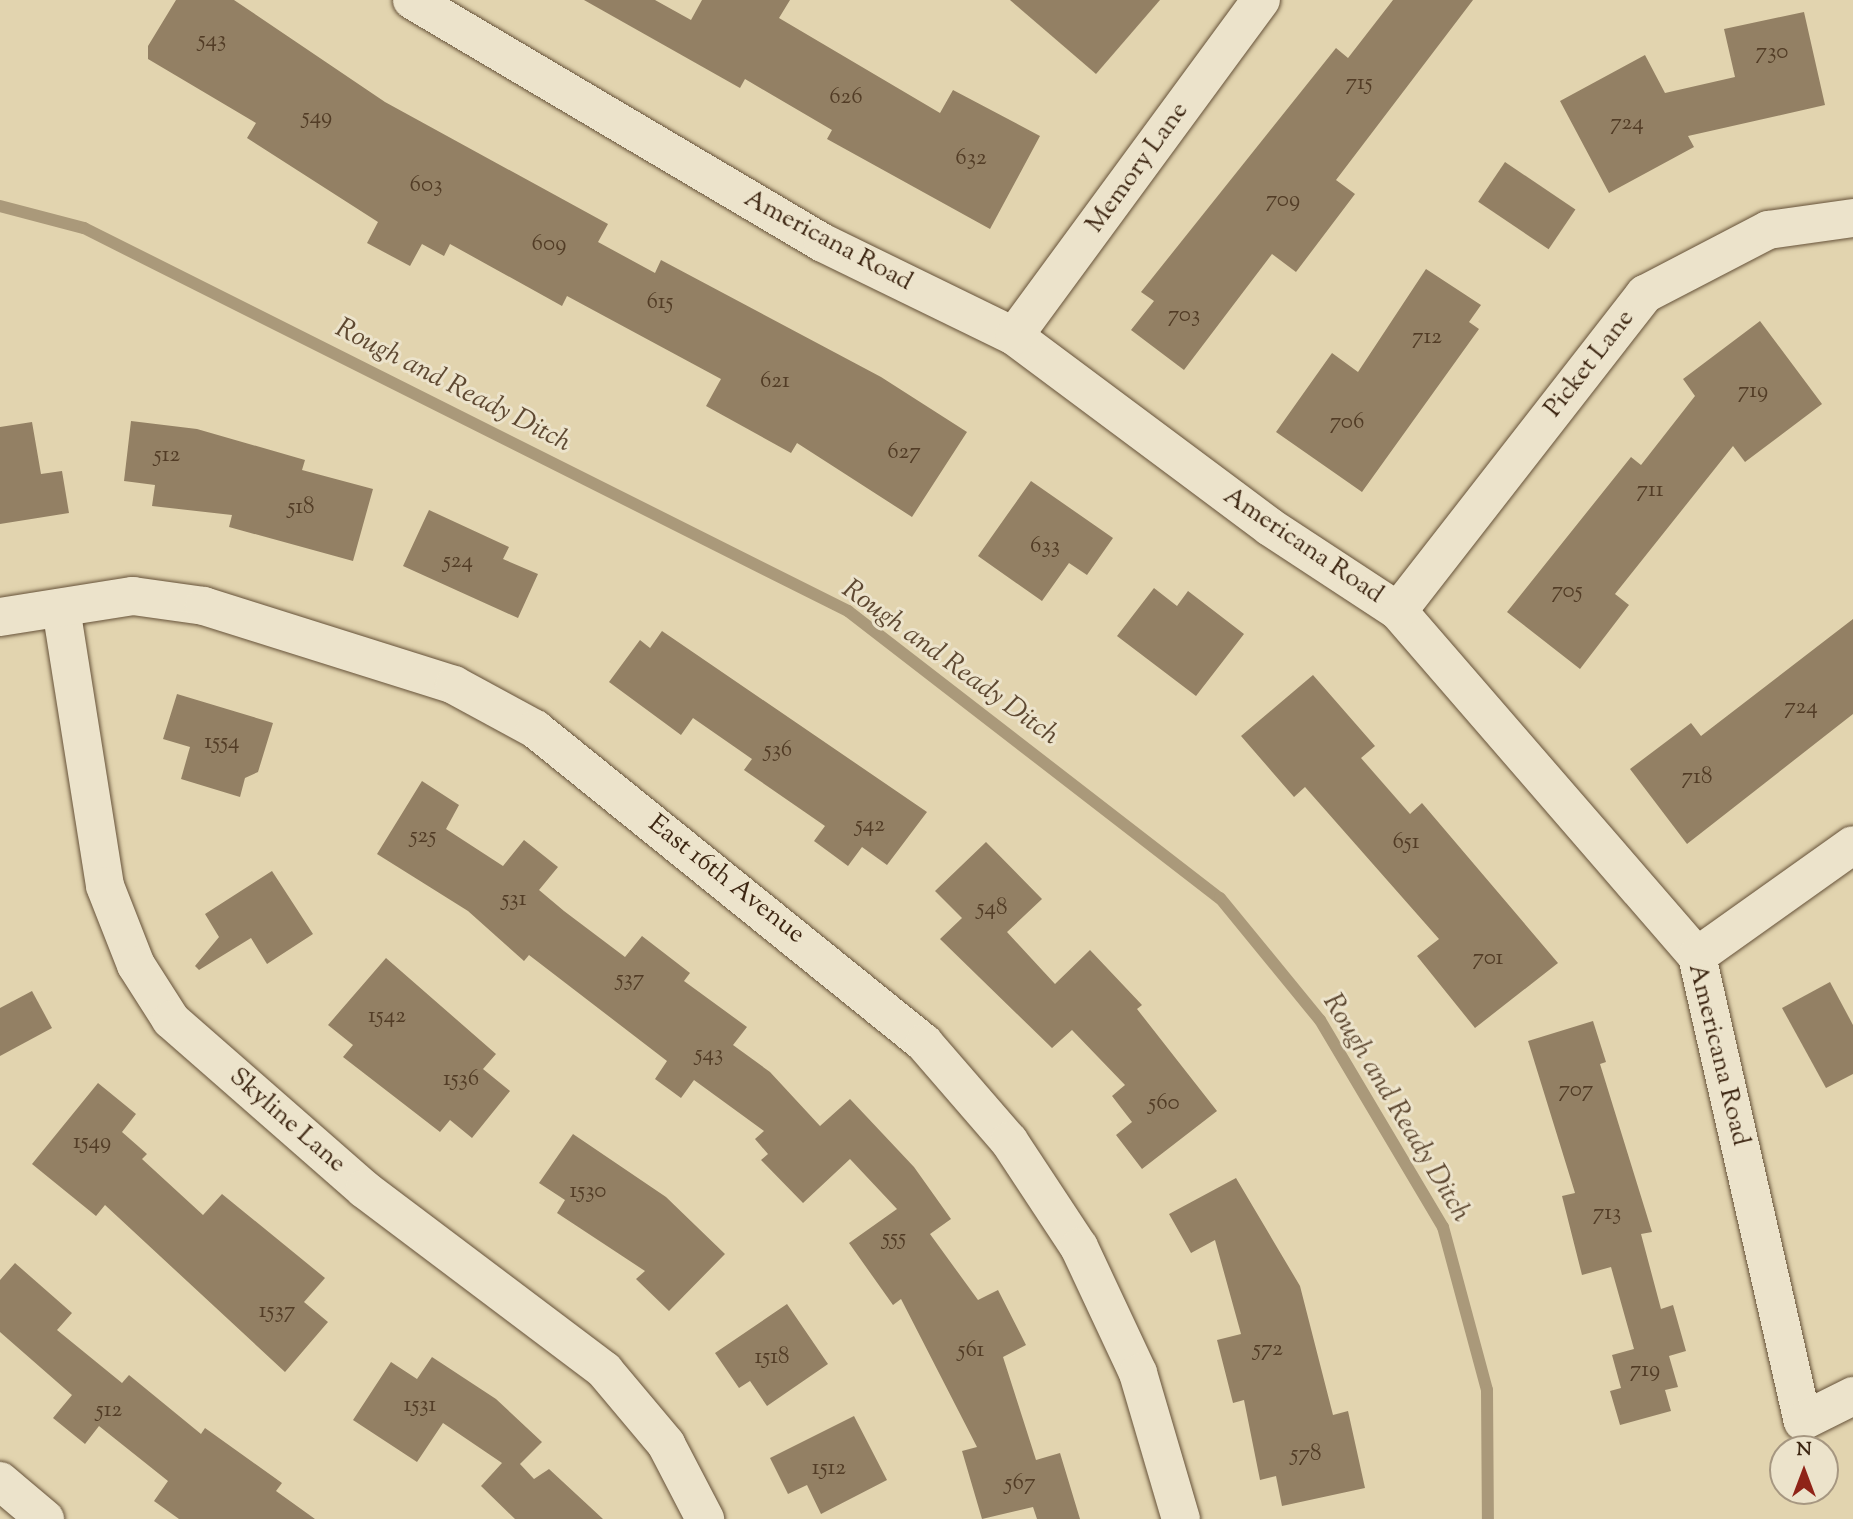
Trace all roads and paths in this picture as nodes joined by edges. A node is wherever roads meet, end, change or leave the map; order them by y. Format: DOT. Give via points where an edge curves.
graph roads {
  1 [pos="412,0"];
  2 [pos="1261,0"];
  3 [pos="1853,218"];
  4 [pos="1014,336"];
  5 [pos="61,608"];
  6 [pos="1398,611"];
  7 [pos="0,617"];
  8 [pos="1853,845"];
  9 [pos="1697,956"];
  10 [pos="1853,1396"];
  11 [pos="0,1481"];
  12 [pos="45,1519"];
  13 [pos="705,1519"];
  14 [pos="1181,1519"];
  1 -- 4 [label="street, Americana Road" via="822,243"];
  2 -- 4 [label="street, Memory Lane"];
  3 -- 6 [label="street, Picket Lane" via="1768,230 1645,294"];
  4 -- 6 [label="street, Americana Road" via="1270,527"];
  5 -- 7 [label="street, East 16th Avenue"];
  5 -- 13 [label="street, Skyline Lane" via="105,886 136,965 171,1020 364,1189 604,1370 666,1444"];
  5 -- 14 [label="street, East 16th Avenue" via="133,596 204,606 454,685 535,729 815,950 924,1043 1009,1141 1079,1247 1138,1373"];
  6 -- 9 [label="street, Americana Road"];
  8 -- 9 [label="street"];
  9 -- 10 [label="street, Americana Road" via="1803,1421"];
  11 -- 12 [label="street"];
}
